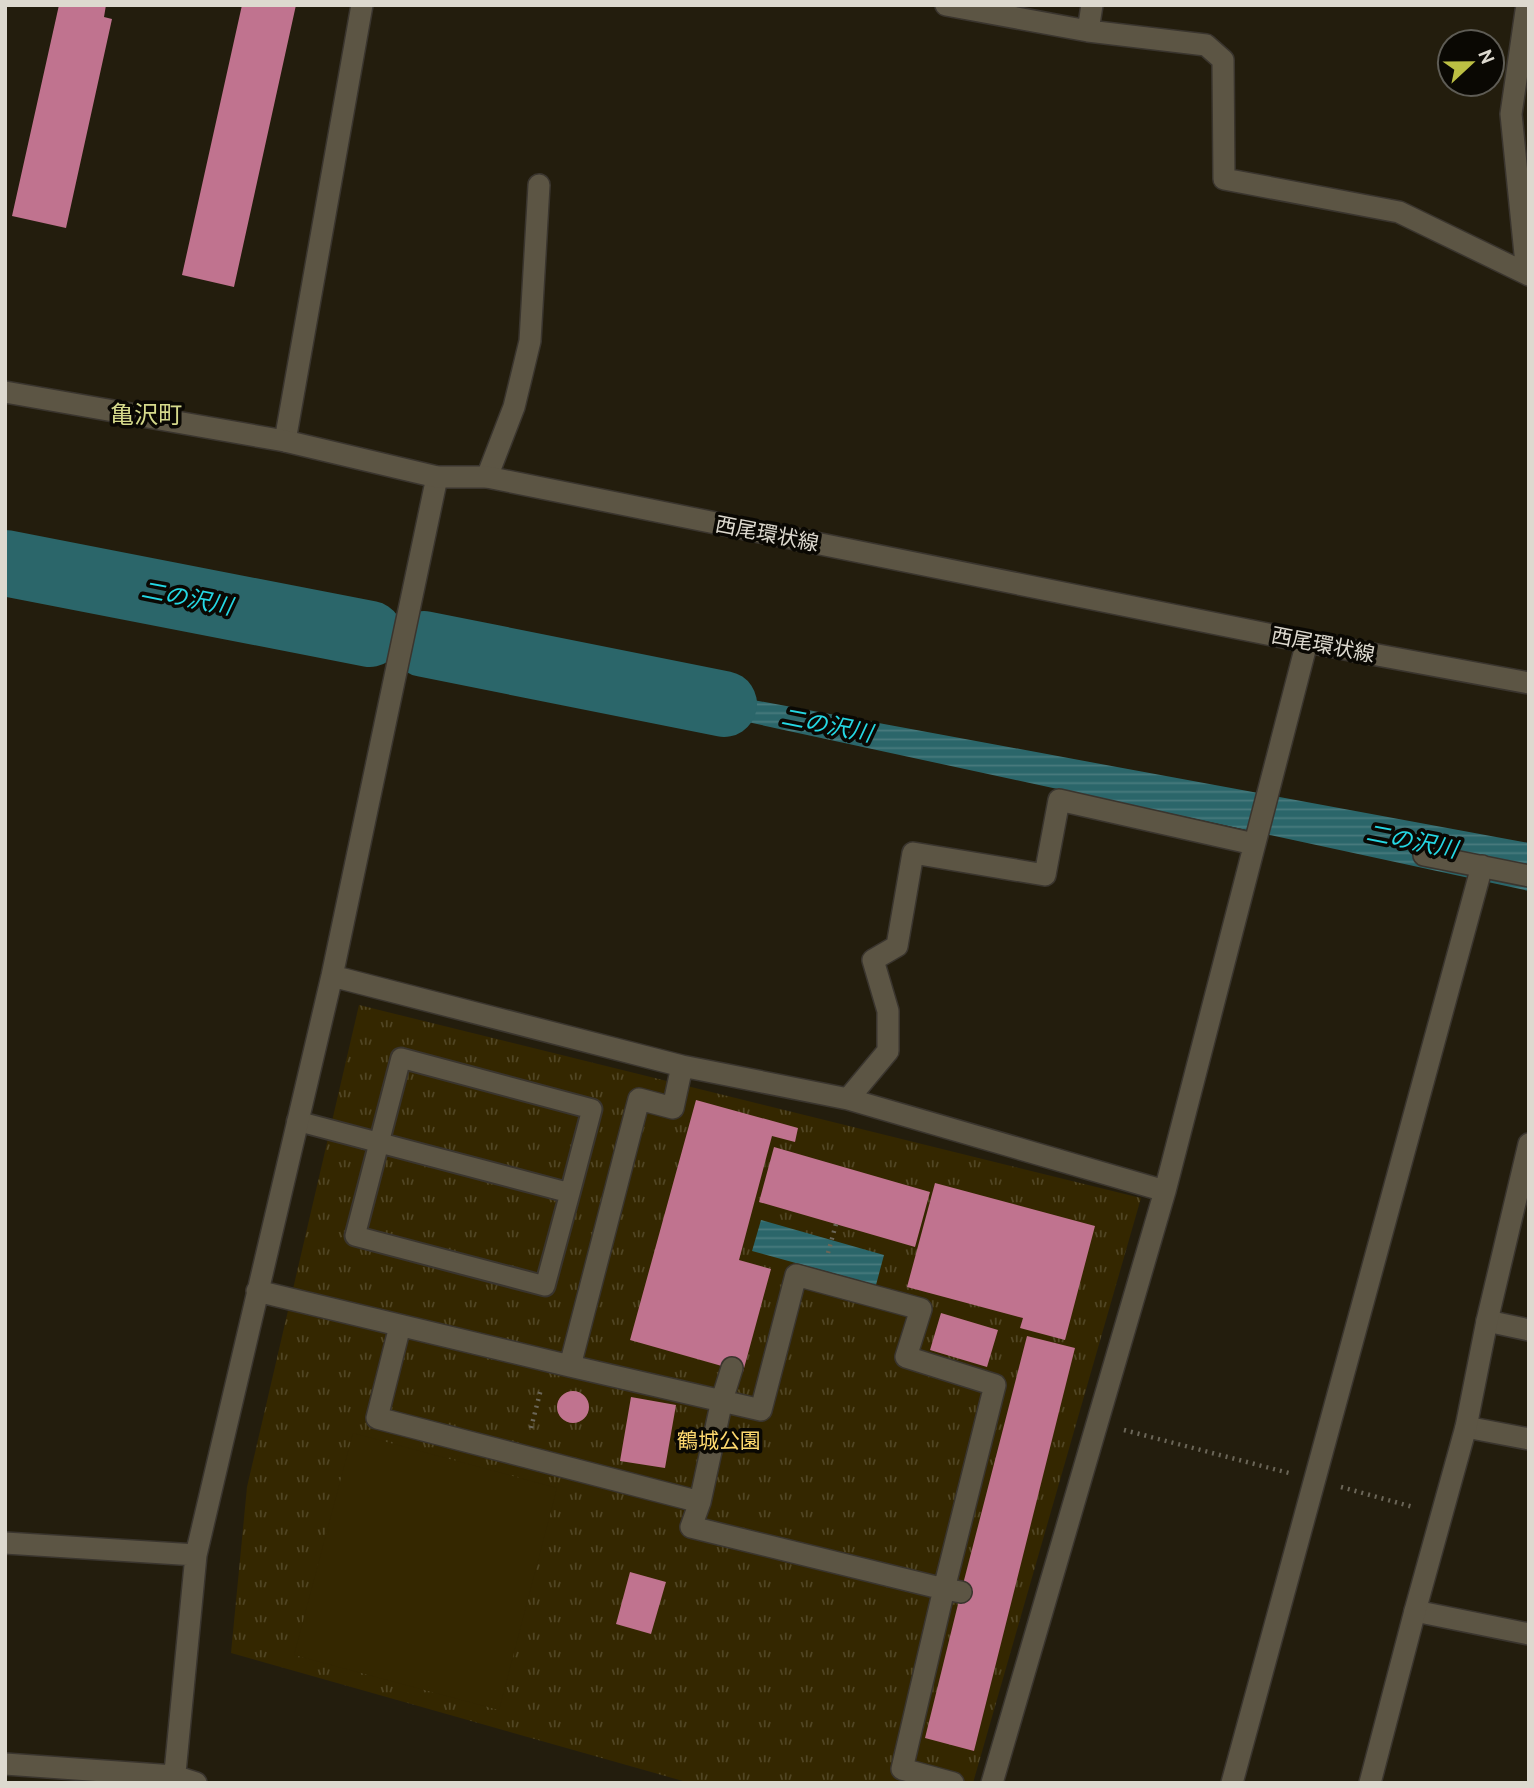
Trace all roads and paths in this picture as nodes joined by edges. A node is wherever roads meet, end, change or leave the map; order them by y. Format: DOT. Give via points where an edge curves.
graph roads {
  1 [pos="362,5"];
  2 [pos="946,5"];
  3 [pos="1092,5"];
  4 [pos="1526,11"];
  5 [pos="1088,31"];
  6 [pos="539,186"];
  7 [pos="1528,274"];
  8 [pos="5,392"];
  9 [pos="285,441"];
  10 [pos="437,477"];
  11 [pos="487,477"];
  12 [pos="1307,642"];
  13 [pos="1529,683"];
  14 [pos="1254,844"];
  15 [pos="1424,855"];
  16 [pos="1482,866"];
  17 [pos="1529,876"];
  18 [pos="332,976"];
  19 [pos="682,1066"];
  20 [pos="848,1099"];
  21 [pos="298,1121"];
  22 [pos="379,1142"];
  23 [pos="1529,1144"];
  24 [pos="1165,1191"];
  25 [pos="570,1193"];
  26 [pos="836,1224"];
  27 [pos="833,1236"];
  28 [pos="257,1291"];
  29 [pos="1487,1321"];
  30 [pos="400,1326"];
  31 [pos="1529,1330"];
  32 [pos="548,1361"];
  33 [pos="570,1366"];
  34 [pos="732,1368"];
  35 [pos="722,1400"];
  36 [pos="1097,1423"];
  37 [pos="1466,1427"];
  38 [pos="1529,1439"];
  39 [pos="524,1455"];
  40 [pos="1316,1480"];
  41 [pos="700,1502"];
  42 [pos="1441,1515"];
  43 [pos="5,1544"];
  44 [pos="196,1555"];
  45 [pos="953,1590"];
  46 [pos="1415,1611"];
  47 [pos="1529,1633"];
  48 [pos="5,1764"];
  49 [pos="174,1779"];
  50 [pos="196,1783"];
  51 [pos="953,1783"];
  52 [pos="992,1783"];
  53 [pos="1232,1783"];
  54 [pos="1370,1783"];
  1 -- 9 [label="street"];
  2 -- 5 [label="street"];
  3 -- 5 [label="street"];
  4 -- 7 [label="street" via="1511,114"];
  5 -- 7 [label="street" via="1206,45 1223,60 1224,179 1399,212"];
  6 -- 11 [label="street" via="530,341 514,407"];
  8 -- 9 [label="street, 西尾環状線"];
  9 -- 10 [label="street, 西尾環状線"];
  10 -- 11 [label="street, 西尾環状線"];
  10 -- 18 [label="street"];
  11 -- 12 [label="street, 西尾環状線"];
  12 -- 13 [label="street, 西尾環状線"];
  12 -- 14 [label="street"];
  14 -- 20 [label="street" via="1059,800 1045,875 913,853 897,946 873,960 888,1011 888,1051"];
  14 -- 24 [label="street"];
  15 -- 16 [label="street"];
  16 -- 17 [label="street"];
  16 -- 40 [label="street"];
  18 -- 19 [label="street"];
  18 -- 21 [label="street"];
  19 -- 20 [label="street"];
  19 -- 33 [label="street" via="673,1108 639,1099"];
  20 -- 24 [label="street"];
  21 -- 22 [label="lane"];
  21 -- 28 [label="street"];
  22 -- 25 [label="lane"];
  22 -- 25 [label="lane" via="401,1058 592,1109"];
  22 -- 25 [label="lane" via="355,1236 456,1263 545,1286"];
  23 -- 29 [label="street"];
  24 -- 36 [label="street"];
  26 -- 27 [label="path"];
  28 -- 30 [label="street"];
  28 -- 44 [label="street"];
  29 -- 31 [label="street"];
  29 -- 37 [label="street"];
  30 -- 32 [label="street"];
  30 -- 39 [label="street" via="377,1418"];
  32 -- 33 [label="street"];
  32 -- 39 [label="path"];
  33 -- 35 [label="street"];
  34 -- 35 [label="street"];
  35 -- 41 [label="street"];
  35 -- 45 [label="street" via="761,1410 796,1275 920,1309 906,1357 995,1385"];
  36 -- 40 [label="path"];
  36 -- 52 [label="street"];
  37 -- 38 [label="street"];
  37 -- 42 [label="street"];
  39 -- 41 [label="street"];
  40 -- 42 [label="path"];
  40 -- 53 [label="street"];
  41 -- 45 [label="street" via="691,1527"];
  42 -- 46 [label="street"];
  43 -- 44 [label="street"];
  44 -- 49 [label="street"];
  45 -- 51 [label="street" via="902,1769"];
  46 -- 47 [label="street"];
  46 -- 54 [label="street"];
  48 -- 49 [label="street"];
  49 -- 50 [label="street"];
}
